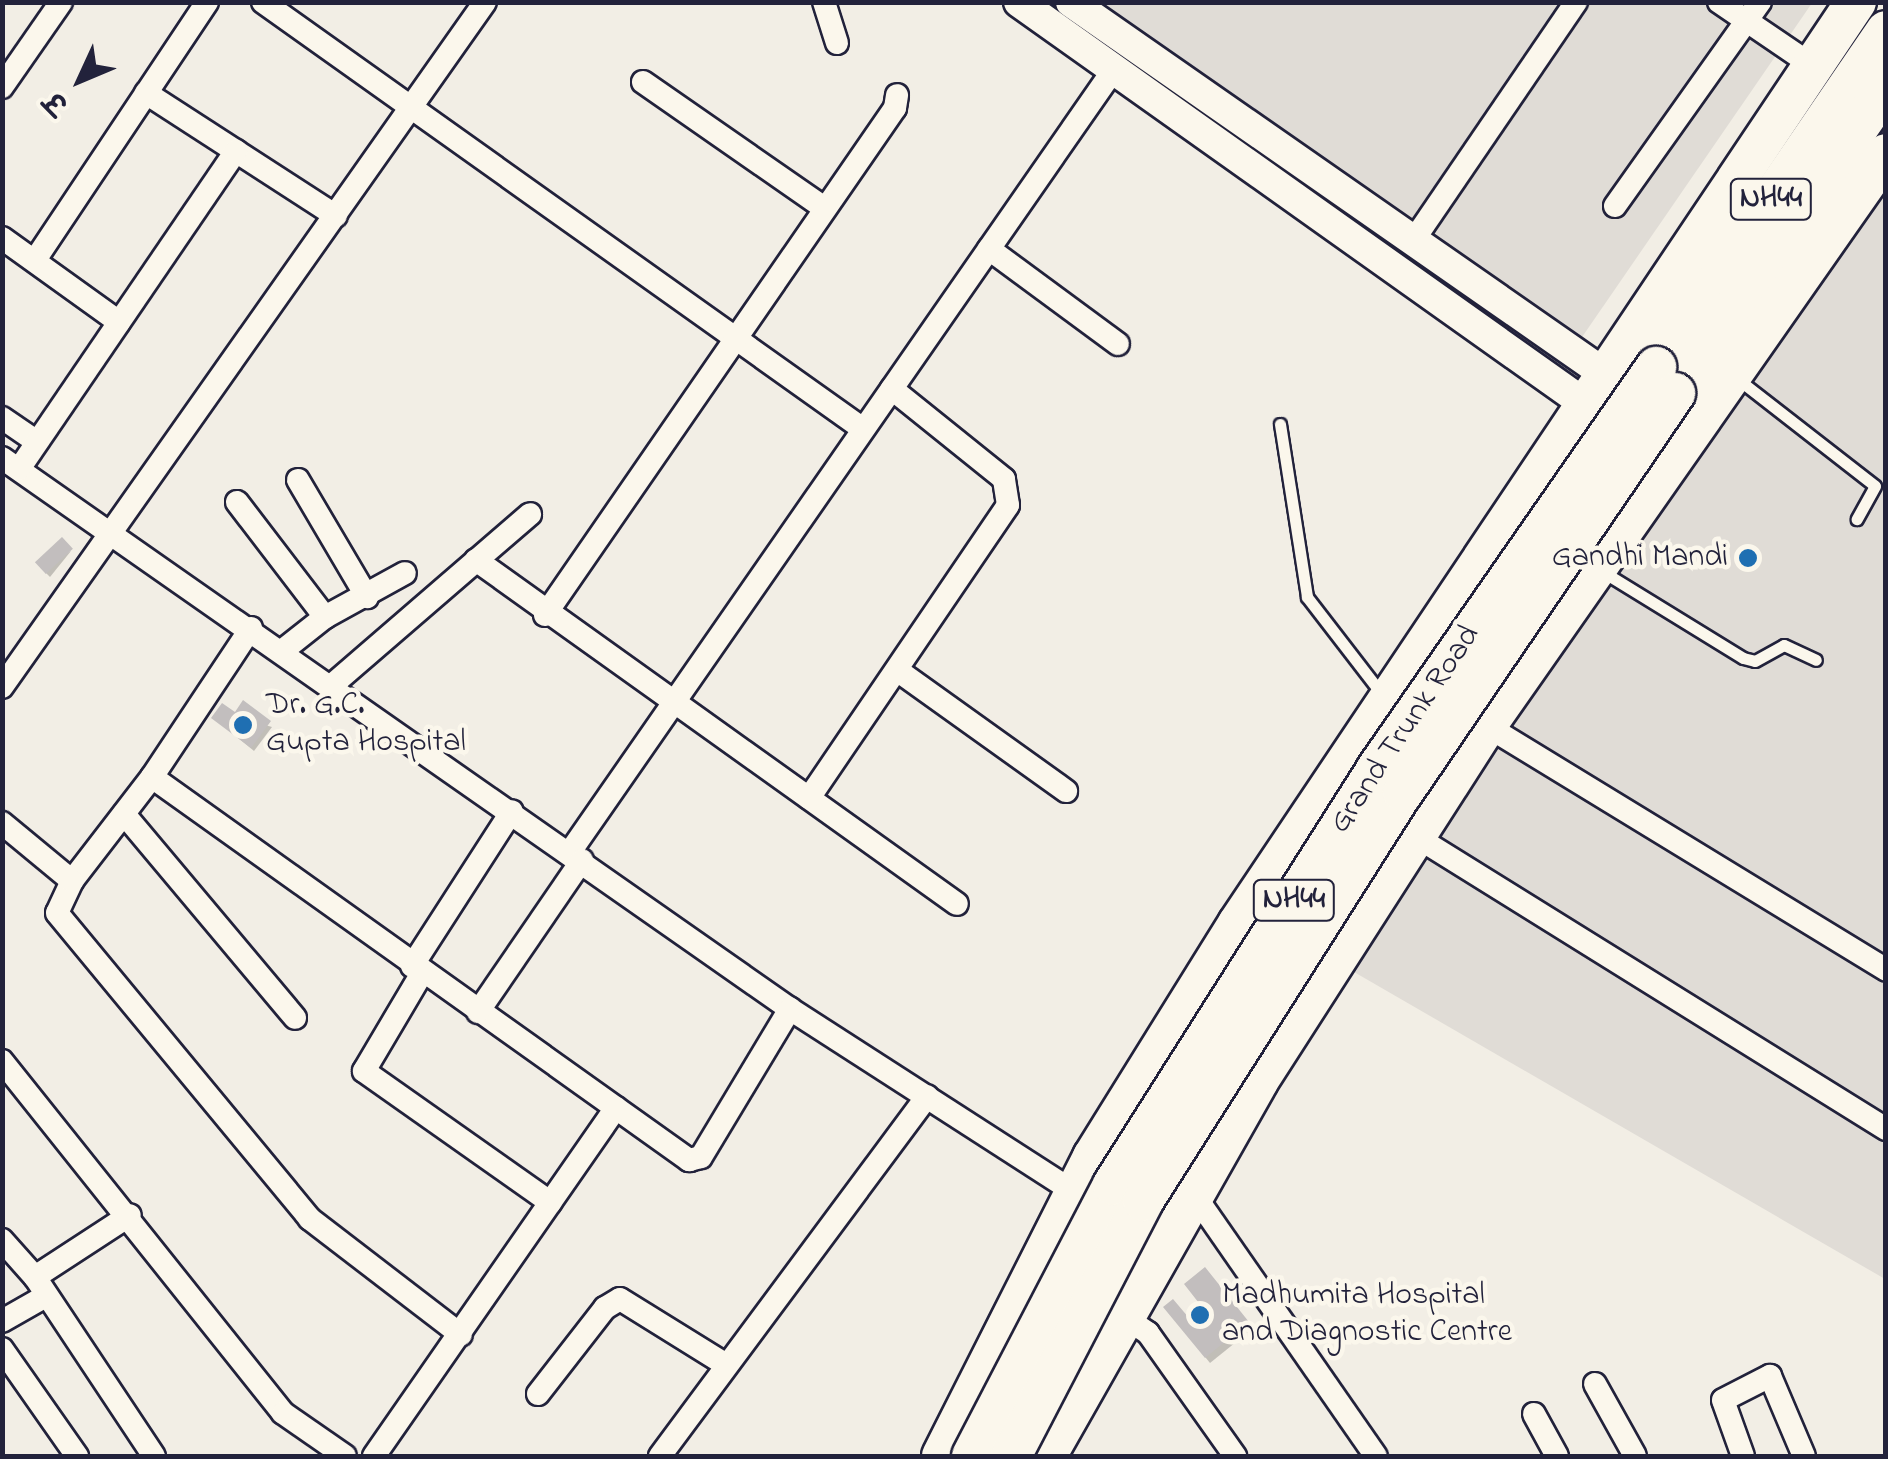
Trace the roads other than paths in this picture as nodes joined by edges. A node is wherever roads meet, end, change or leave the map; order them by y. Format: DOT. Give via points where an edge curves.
graph roads {
  1 [pos="61,2"];
  2 [pos="207,2"];
  3 [pos="263,2"];
  4 [pos="485,2"];
  5 [pos="824,2"];
  6 [pos="1019,2"];
  7 [pos="1071,2"];
  8 [pos="1576,2"];
  9 [pos="1718,2"];
  10 [pos="1856,2"];
  11 [pos="1753,12"];
  12 [pos="1886,31"];
  13 [pos="838,43"];
  14 [pos="1813,66"];
  15 [pos="1114,69"];
  16 [pos="643,82"];
  17 [pos="3,84"];
  18 [pos="1886,87"];
  19 [pos="146,93"];
  20 [pos="897,95"];
  21 [pos="412,105"];
  22 [pos="236,151"];
  23 [pos="1886,154"];
  24 [pos="1616,206"];
  25 [pos="824,208"];
  26 [pos="336,216"];
  27 [pos="2,238"];
  28 [pos="1413,241"];
  29 [pos="989,249"];
  30 [pos="35,260"];
  31 [pos="119,322"];
  32 [pos="734,336"];
  33 [pos="1118,344"];
  34 [pos="1732,374"];
  35 [pos="1666,380"];
  36 [pos="892,389"];
  37 [pos="1595,389"];
  38 [pos="2,418"];
  39 [pos="1280,424"];
  40 [pos="863,429"];
  41 [pos="37,442"];
  42 [pos="11,463"];
  43 [pos="298,480"];
  44 [pos="237,502"];
  45 [pos="530,514"];
  46 [pos="1857,519"];
  47 [pos="112,534"];
  48 [pos="476,560"];
  49 [pos="1596,568"];
  50 [pos="406,573"];
  51 [pos="367,598"];
  52 [pos="545,615"];
  53 [pos="324,618"];
  54 [pos="250,628"];
  55 [pos="282,650"];
  56 [pos="1816,660"];
  57 [pos="897,670"];
  58 [pos="332,686"];
  59 [pos="2,687"];
  60 [pos="1388,700"];
  61 [pos="673,701"];
  62 [pos="1486,726"];
  63 [pos="152,777"];
  64 [pos="1066,791"];
  65 [pos="809,798"];
  66 [pos="512,811"];
  67 [pos="124,814"];
  68 [pos="6,831"];
  69 [pos="1415,836"];
  70 [pos="576,856"];
  71 [pos="72,881"];
  72 [pos="957,904"];
  73 [pos="417,970"];
  74 [pos="1886,970"];
  75 [pos="790,1009"];
  76 [pos="478,1012"];
  77 [pos="295,1018"];
  78 [pos="1157,1055"];
  79 [pos="2,1061"];
  80 [pos="927,1096"];
  81 [pos="1246,1101"];
  82 [pos="616,1108"];
  83 [pos="1886,1129"];
  84 [pos="1193,1193"];
  85 [pos="1074,1194"];
  86 [pos="550,1202"];
  87 [pos="130,1215"];
  88 [pos="2,1240"];
  89 [pos="41,1286"];
  90 [pos="1123,1316"];
  91 [pos="2,1322"];
  92 [pos="461,1335"];
  93 [pos="2,1349"];
  94 [pos="725,1364"];
  95 [pos="1596,1384"];
  96 [pos="538,1394"];
  97 [pos="1534,1414"];
  98 [pos="77,1456"];
  99 [pos="154,1456"];
  100 [pos="346,1456"];
  101 [pos="374,1456"];
  102 [pos="660,1456"];
  103 [pos="942,1456"];
  104 [pos="972,1456"];
  105 [pos="1011,1456"];
  106 [pos="1046,1456"];
  107 [pos="1235,1456"];
  108 [pos="1376,1456"];
  109 [pos="1557,1456"];
  110 [pos="1635,1456"];
  111 [pos="1743,1456"];
  112 [pos="1804,1456"];
  1 -- 17 [label="street"];
  2 -- 19 [label="street"];
  3 -- 21 [label="street"];
  4 -- 21 [label="street"];
  5 -- 13 [label="street"];
  6 -- 15 [label="street"];
  7 -- 28 [label="street"];
  8 -- 28 [label="street"];
  9 -- 11 [label="street"];
  10 -- 14 [label="highway"];
  11 -- 14 [label="street"];
  11 -- 24 [label="street"];
  12 -- 35 [label="highway, Grand Trunk Road / NH44"];
  14 -- 37 [label="highway"];
  15 -- 29 [label="street"];
  15 -- 37 [label="street"];
  16 -- 25 [label="street"];
  18 -- 35 [label="highway, Grand Trunk Road / NH44"];
  19 -- 22 [label="street"];
  19 -- 30 [label="street"];
  20 -- 25 [label="street" via="895,108"];
  21 -- 26 [label="street"];
  21 -- 32 [label="street"];
  22 -- 26 [label="street"];
  22 -- 31 [label="street"];
  23 -- 34 [label="highway"];
  25 -- 32 [label="street"];
  26 -- 47 [label="street"];
  27 -- 30 [label="street"];
  28 -- 37 [label="street"];
  29 -- 33 [label="street"];
  29 -- 36 [label="street"];
  30 -- 31 [label="street"];
  31 -- 41 [label="street"];
  32 -- 40 [label="street"];
  32 -- 52 [label="street"];
  34 -- 46 [label="lane" via="1875,486"];
  34 -- 49 [label="highway"];
  35 -- 104 [label="highway, Grand Trunk Road / NH44, bridge" via="1376,770 1113,1186"];
  35 -- 105 [label="highway, Grand Trunk Road / NH44, bridge" via="1142,1202"];
  36 -- 40 [label="street"];
  36 -- 57 [label="street" via="1004,480 1008,505"];
  37 -- 60 [label="highway"];
  38 -- 41 [label="street"];
  39 -- 60 [label="lane" via="1306,598"];
  40 -- 61 [label="street"];
  41 -- 42 [label="street"];
  42 -- 47 [label="street"];
  43 -- 51 [label="street"];
  44 -- 53 [label="street"];
  45 -- 48 [label="street"];
  47 -- 54 [label="street"];
  47 -- 59 [label="street"];
  48 -- 52 [label="street"];
  48 -- 58 [label="street"];
  49 -- 56 [label="lane" via="1744,658 1756,661 1784,645"];
  49 -- 62 [label="highway"];
  50 -- 51 [label="street"];
  51 -- 53 [label="street"];
  52 -- 61 [label="street"];
  53 -- 55 [label="street"];
  54 -- 55 [label="street"];
  54 -- 63 [label="street"];
  55 -- 58 [label="street"];
  57 -- 64 [label="street"];
  57 -- 65 [label="street"];
  58 -- 66 [label="street"];
  60 -- 78 [label="highway"];
  61 -- 65 [label="street"];
  61 -- 70 [label="street"];
  62 -- 69 [label="highway"];
  62 -- 74 [label="street"];
  63 -- 67 [label="street"];
  63 -- 73 [label="street"];
  65 -- 72 [label="street"];
  66 -- 70 [label="street"];
  66 -- 73 [label="street"];
  67 -- 71 [label="street"];
  67 -- 77 [label="street"];
  68 -- 71 [label="street"];
  69 -- 81 [label="highway"];
  69 -- 83 [label="street"];
  70 -- 75 [label="street"];
  70 -- 76 [label="street"];
  71 -- 92 [label="street" via="56,904 61,922 310,1219"];
  73 -- 76 [label="street"];
  73 -- 86 [label="street" via="364,1071"];
  75 -- 80 [label="street"];
  75 -- 82 [label="street" via="702,1157 682,1157"];
  76 -- 82 [label="street"];
  78 -- 81 [label="highway"];
  78 -- 85 [label="highway"];
  79 -- 87 [label="street"];
  80 -- 85 [label="street"];
  80 -- 94 [label="street"];
  81 -- 84 [label="highway"];
  82 -- 86 [label="street"];
  84 -- 90 [label="highway"];
  84 -- 108 [label="street"];
  85 -- 103 [label="highway"];
  86 -- 92 [label="street"];
  87 -- 89 [label="street"];
  87 -- 100 [label="street" via="283,1412"];
  88 -- 89 [label="street"];
  89 -- 91 [label="street"];
  89 -- 99 [label="street"];
  90 -- 106 [label="highway"];
  90 -- 107 [label="street" via="1148,1333"];
  92 -- 101 [label="street"];
  93 -- 98 [label="street"];
  94 -- 96 [label="street" via="620,1299 605,1308"];
  94 -- 102 [label="street"];
  95 -- 110 [label="street"];
  97 -- 109 [label="street"];
  111 -- 112 [label="street" via="1722,1400 1770,1376"];
}
